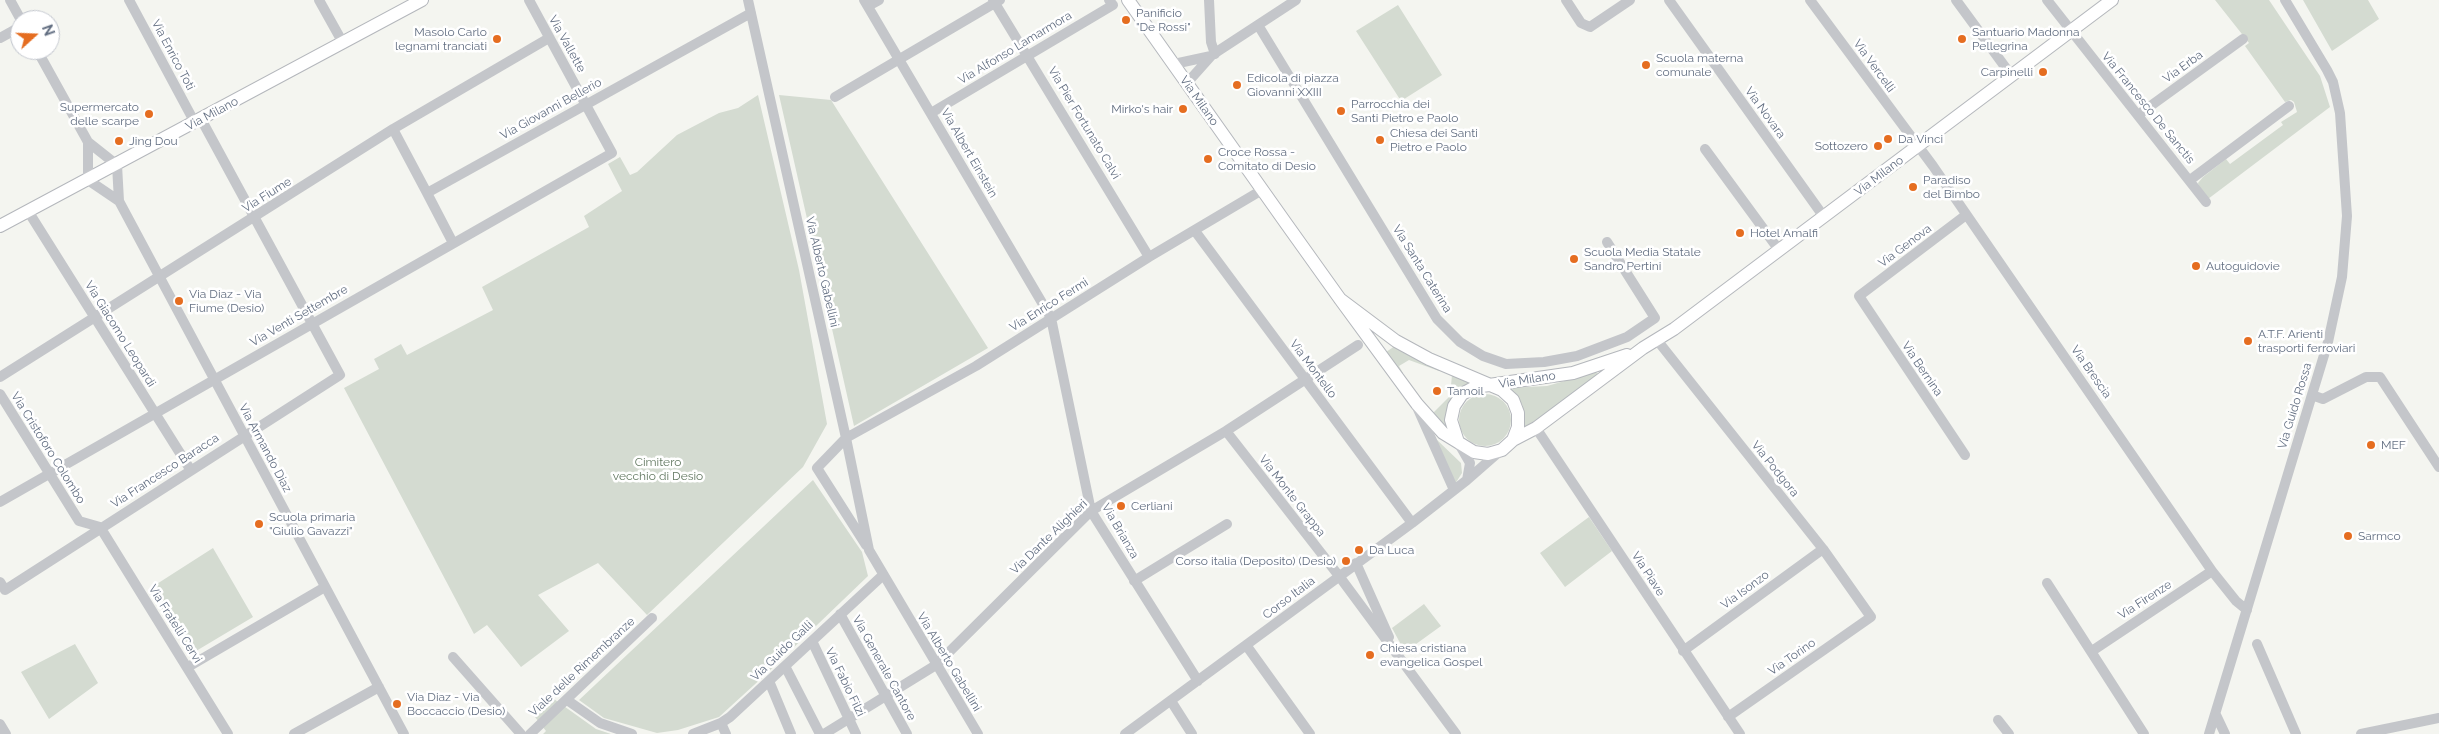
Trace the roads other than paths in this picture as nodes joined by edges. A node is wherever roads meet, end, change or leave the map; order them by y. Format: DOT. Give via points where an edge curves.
graph roads {
  1 [pos="129,0"];
  2 [pos="320,0"];
  3 [pos="422,0"];
  4 [pos="529,0"];
  5 [pos="748,0"];
  6 [pos="879,0"];
  7 [pos="1128,0"];
  8 [pos="1208,0"];
  9 [pos="1296,0"];
  10 [pos="1566,0"];
  11 [pos="1630,0"];
  12 [pos="1669,0"];
  13 [pos="1810,0"];
  14 [pos="1956,0"];
  15 [pos="2047,0"];
  16 [pos="2112,0"];
  17 [pos="2285,0"];
  18 [pos="996,1"];
  19 [pos="1111,2"];
  20 [pos="866,3"];
  21 [pos="751,13"];
  22 [pos="1258,25"];
  23 [pos="2071,31"];
  24 [pos="550,38"];
  25 [pos="2242,39"];
  26 [pos="343,43"];
  27 [pos="1214,54"];
  28 [pos="1028,55"];
  29 [pos="899,59"];
  30 [pos="43,60"];
  31 [pos="1174,64"];
  32 [pos="2011,75"];
  33 [pos="1187,83"];
  34 [pos="835,97"];
  35 [pos="586,104"];
  36 [pos="2289,106"];
  37 [pos="930,113"];
  38 [pos="2138,115"];
  39 [pos="198,121"];
  40 [pos="393,129"];
  41 [pos="88,142"];
  42 [pos="1918,146"];
  43 [pos="1705,149"];
  44 [pos="612,153"];
  45 [pos="117,165"];
  46 [pos="88,180"];
  47 [pos="2190,180"];
  48 [pos="1262,190"];
  49 [pos="427,193"];
  50 [pos="119,201"];
  51 [pos="2206,202"];
  52 [pos="28,211"];
  53 [pos="1966,215"];
  54 [pos="1824,216"];
  55 [pos="255,217"];
  56 [pos="0,226"];
  57 [pos="1195,231"];
  58 [pos="1607,242"];
  59 [pos="453,243"];
  60 [pos="1779,250"];
  61 [pos="1149,257"];
  62 [pos="160,277"];
  63 [pos="1859,296"];
  64 [pos="1340,299"];
  65 [pos="95,318"];
  66 [pos="1052,318"];
  67 [pos="312,323"];
  68 [pos="1657,340"];
  69 [pos="1358,345"];
  70 [pos="1643,348"];
  71 [pos="340,375"];
  72 [pos="0,377"];
  73 [pos="214,379"];
  74 [pos="1306,380"];
  75 [pos="1490,386"];
  76 [pos="0,394"];
  77 [pos="2312,396"];
  78 [pos="1415,402"];
  79 [pos="154,413"];
  80 [pos="1536,428"];
  81 [pos="1226,430"];
  82 [pos="244,436"];
  83 [pos="846,438"];
  84 [pos="1513,440"];
  85 [pos="1458,442"];
  86 [pos="1502,450"];
  87 [pos="1965,455"];
  88 [pos="2439,467"];
  89 [pos="190,469"];
  90 [pos="50,473"];
  91 [pos="1467,480"];
  92 [pos="1454,490"];
  93 [pos="0,502"];
  94 [pos="1091,511"];
  95 [pos="1412,523"];
  96 [pos="1227,524"];
  97 [pos="100,528"];
  98 [pos="1822,549"];
  99 [pos="869,550"];
  100 [pos="1356,563"];
  101 [pos="2212,571"];
  102 [pos="882,576"];
  103 [pos="1339,576"];
  104 [pos="1134,581"];
  105 [pos="2047,582"];
  106 [pos="2,586"];
  107 [pos="325,587"];
  108 [pos="2247,610"];
  109 [pos="840,614"];
  110 [pos="1871,617"];
  111 [pos="652,618"];
  112 [pos="812,641"];
  113 [pos="2257,644"];
  114 [pos="1246,646"];
  115 [pos="1683,651"];
  116 [pos="2092,651"];
  117 [pos="453,657"];
  118 [pos="1400,661"];
  119 [pos="785,666"];
  120 [pos="936,666"];
  121 [pos="188,667"];
  122 [pos="769,681"];
  123 [pos="1198,681"];
  124 [pos="379,688"];
  125 [pos="886,697"];
  126 [pos="567,700"];
  127 [pos="1171,701"];
  128 [pos="2216,715"];
  129 [pos="1728,717"];
  130 [pos="849,718"];
  131 [pos="2439,718"];
  132 [pos="1998,720"];
  133 [pos="720,723"];
  134 [pos="0,724"];
  135 [pos="2402,730"];
  136 [pos="1131,732"];
  137 [pos="6,734"];
  138 [pos="228,734"];
  139 [pos="294,734"];
  140 [pos="404,734"];
  141 [pos="520,734"];
  142 [pos="530,734"];
  143 [pos="632,734"];
  144 [pos="692,734"];
  145 [pos="726,734"];
  146 [pos="791,734"];
  147 [pos="822,734"];
  148 [pos="856,734"];
  149 [pos="907,734"];
  150 [pos="978,734"];
  151 [pos="1192,734"];
  152 [pos="1310,734"];
  153 [pos="1456,734"];
  154 [pos="1740,734"];
  155 [pos="2009,734"];
  156 [pos="2144,734"];
  157 [pos="2209,734"];
  158 [pos="2226,734"];
  159 [pos="2296,734"];
  160 [pos="2361,734"];
  1 -- 39 [label="street, Via Enrico Toti"];
  2 -- 26 [label="street"];
  3 -- 26 [label="main road, Via Milano"];
  4 -- 24 [label="street, Via Vallette"];
  5 -- 21 [label="street, Via Alberto Gabellini"];
  6 -- 20 [label="street"];
  7 -- 31 [label="main road, Via Milano"];
  8 -- 27 [label="street"];
  9 -- 22 [label="street"];
  10 -- 11 [label="street" via="1581,23 1590,27"];
  12 -- 54 [label="street, Via Novara"];
  13 -- 42 [label="street, Via Vercelli"];
  14 -- 32 [label="street"];
  15 -- 23 [label="street, Via Francesco De Sanctis"];
  16 -- 23 [label="main road, Via Milano"];
  17 -- 77 [label="street, Via Guido Rossa" via="2332,82 2340,112 2346,178 2347,216 2340,292"];
  18 -- 28 [label="street, Via Pier Fortunato Calvi"];
  18 -- 29 [label="street"];
  19 -- 28 [label="street, Via Alfonso Lamarmora"];
  20 -- 29 [label="street, Via Albert Einstein"];
  21 -- 35 [label="street, Via Giovanni Bellerio"];
  21 -- 83 [label="street, Via Alberto Gabellini"];
  22 -- 27 [label="street"];
  22 -- 58 [label="street, Via Santa Caterina" via="1437,319 1460,342 1483,356 1506,364 1577,356 1628,337 1655,318"];
  23 -- 32 [label="main road, Via Milano"];
  23 -- 38 [label="street, Via Francesco De Sanctis"];
  24 -- 35 [label="street, Via Vallette"];
  24 -- 40 [label="street, Via Fiume"];
  25 -- 38 [label="street, Via Erba"];
  26 -- 39 [label="main road, Via Milano"];
  27 -- 31 [label="street"];
  27 -- 33 [label="street"];
  28 -- 37 [label="street, Via Alfonso Lamarmora"];
  28 -- 61 [label="street, Via Pier Fortunato Calvi"];
  29 -- 34 [label="street"];
  29 -- 37 [label="street, Via Albert Einstein"];
  30 -- 41 [label="street"];
  31 -- 33 [label="main road, Via Milano"];
  32 -- 42 [label="main road, Via Milano"];
  33 -- 48 [label="main road, Via Milano"];
  35 -- 44 [label="street, Via Vallette"];
  35 -- 49 [label="street, Via Giovanni Bellerio"];
  36 -- 47 [label="street"];
  37 -- 66 [label="street, Via Albert Einstein"];
  38 -- 47 [label="street, Via Francesco De Sanctis"];
  39 -- 45 [label="main road, Via Milano"];
  39 -- 55 [label="street, Via Enrico Toti"];
  40 -- 49 [label="street"];
  40 -- 55 [label="street, Via Fiume"];
  41 -- 45 [label="street"];
  41 -- 46 [label="street"];
  42 -- 53 [label="street, Via Brescia"];
  42 -- 54 [label="main road, Via Milano"];
  43 -- 60 [label="street"];
  44 -- 59 [label="street, Via Venti Settembre"];
  45 -- 46 [label="main road, Via Milano"];
  45 -- 50 [label="street, Via Armando Diaz"];
  46 -- 50 [label="street, Via Armando Diaz"];
  46 -- 52 [label="main road, Via Milano"];
  47 -- 51 [label="street, Via Francesco De Sanctis"];
  48 -- 57 [label="street, Via Enrico Fermi"];
  48 -- 64 [label="main road, Via Milano"];
  49 -- 59 [label="street"];
  50 -- 62 [label="street, Via Armando Diaz"];
  52 -- 56 [label="main road, Via Milano"];
  52 -- 65 [label="street, Via Giacomo Leopardi"];
  53 -- 63 [label="street, Via Genova"];
  53 -- 101 [label="street, Via Brescia"];
  54 -- 60 [label="main road, Via Milano"];
  55 -- 62 [label="street, Via Fiume"];
  55 -- 67 [label="street, Via Enrico Toti"];
  57 -- 61 [label="street, Via Enrico Fermi"];
  57 -- 74 [label="street, Via Montello"];
  59 -- 67 [label="street, Via Venti Settembre"];
  60 -- 68 [label="main road, Via Milano"];
  61 -- 66 [label="street, Via Enrico Fermi"];
  62 -- 65 [label="street, Via Fiume"];
  62 -- 73 [label="street, Via Armando Diaz"];
  63 -- 87 [label="street, Via Bernina"];
  64 -- 75 [label="main road, Via Milano" via="1396,341"];
  64 -- 78 [label="main road, Via Milano"];
  65 -- 72 [label="street, Via Fiume"];
  65 -- 79 [label="street, Via Giacomo Leopardi"];
  66 -- 83 [label="street, Via Enrico Fermi" via="976,366"];
  66 -- 94 [label="street, Via Brianza"];
  67 -- 71 [label="street, Via Enrico Toti"];
  67 -- 73 [label="street, Via Venti Settembre"];
  68 -- 70 [label="main road, Via Milano"];
  68 -- 98 [label="street, Via Podgora"];
  69 -- 74 [label="street, Via Dante Alighieri"];
  70 -- 75 [label="main road, Via Milano" via="1573,373"];
  70 -- 80 [label="main road, Via Milano"];
  71 -- 82 [label="street, Via Francesco Baracca"];
  73 -- 79 [label="street, Via Venti Settembre"];
  73 -- 82 [label="street, Via Armando Diaz"];
  74 -- 81 [label="street, Via Dante Alighieri"];
  74 -- 95 [label="street, Via Montello"];
  75 -- 84 [label="main road" via="1502,390 1513,400 1518,413 1518,427"];
  75 -- 85 [label="main road" via="1474,387 1462,394 1454,406 1451,420"];
  76 -- 90 [label="street, Via Cristoforo Colombo"];
  77 -- 88 [label="street" via="2323,400 2366,377 2380,377"];
  77 -- 108 [label="street, Via Guido Rossa"];
  78 -- 85 [label="main road, Via Milano" via="1443,433"];
  78 -- 92 [label="street"];
  79 -- 89 [label="street, Via Giacomo Leopardi"];
  79 -- 90 [label="street, Via Venti Settembre"];
  80 -- 84 [label="main road, Via Milano"];
  80 -- 115 [label="street, Via Piave"];
  81 -- 94 [label="street, Via Dante Alighieri"];
  81 -- 103 [label="street, Via Monte Grappa"];
  82 -- 89 [label="street, Via Francesco Baracca"];
  82 -- 107 [label="street, Via Armando Diaz"];
  83 -- 99 [label="street, Via Alberto Gabellini"];
  83 -- 99 [label="street, Via Alberto Gabellini" via="817,468"];
  84 -- 86 [label="main road"];
  85 -- 86 [label="main road" via="1474,452 1488,454"];
  85 -- 91 [label="street" via="1470,463"];
  86 -- 91 [label="street, Corso Italia"];
  89 -- 97 [label="street, Via Francesco Baracca"];
  90 -- 93 [label="street, Via Venti Settembre"];
  90 -- 97 [label="street, Via Cristoforo Colombo" via="79,521"];
  91 -- 92 [label="street, Corso Italia"];
  92 -- 95 [label="street, Corso Italia"];
  94 -- 104 [label="street, Via Brianza"];
  94 -- 120 [label="street, Via Dante Alighieri"];
  95 -- 100 [label="street, Corso Italia"];
  96 -- 104 [label="street"];
  97 -- 106 [label="street, Via Francesco Baracca"];
  97 -- 121 [label="street, Via Fratelli Cervi"];
  98 -- 110 [label="street, Via Podgora"];
  98 -- 115 [label="street, Via Isonzo"];
  99 -- 102 [label="street, Via Alberto Gabellini"];
  100 -- 103 [label="street, Corso Italia"];
  100 -- 118 [label="street"];
  101 -- 108 [label="street, Via Brescia" via="2236,602"];
  101 -- 116 [label="street, Via Firenze"];
  102 -- 109 [label="street, Via Guido Galli"];
  102 -- 120 [label="street, Via Alberto Gabellini"];
  103 -- 114 [label="street, Corso Italia"];
  103 -- 118 [label="street, Via Monte Grappa"];
  104 -- 123 [label="street, Via Brianza"];
  105 -- 116 [label="street"];
  107 -- 121 [label="street"];
  107 -- 124 [label="street, Via Armando Diaz"];
  108 -- 128 [label="street, Via Guido Rossa"];
  109 -- 112 [label="street, Via Guido Galli"];
  109 -- 125 [label="street, Via Generale Cantore"];
  110 -- 129 [label="street, Via Torino"];
  111 -- 126 [label="street, Viale delle Rimembranze"];
  112 -- 119 [label="street, Via Guido Galli"];
  112 -- 130 [label="street, Via Fabio Filzi"];
  113 -- 159 [label="street"];
  114 -- 123 [label="street, Corso Italia"];
  114 -- 152 [label="street"];
  115 -- 129 [label="street, Via Piave"];
  116 -- 156 [label="street"];
  117 -- 141 [label="street"];
  118 -- 153 [label="street"];
  119 -- 122 [label="street, Via Guido Galli"];
  119 -- 147 [label="street"];
  120 -- 125 [label="street, Via Dante Alighieri"];
  120 -- 150 [label="street, Via Alberto Gabellini"];
  121 -- 138 [label="street, Via Fratelli Cervi"];
  122 -- 133 [label="street, Via Guido Galli"];
  122 -- 146 [label="street"];
  123 -- 127 [label="street, Corso Italia"];
  124 -- 139 [label="street"];
  124 -- 140 [label="street, Via Armando Diaz"];
  125 -- 130 [label="street, Via Dante Alighieri"];
  125 -- 149 [label="street, Via Generale Cantore"];
  126 -- 142 [label="street, Viale delle Rimembranze"];
  126 -- 143 [label="street" via="600,723"];
  127 -- 136 [label="street, Corso Italia"];
  127 -- 151 [label="street"];
  128 -- 157 [label="street, Via Guido Rossa"];
  128 -- 158 [label="street"];
  129 -- 154 [label="street, Via Piave"];
  130 -- 147 [label="street, Via Dante Alighieri"];
  130 -- 148 [label="street, Via Fabio Filzi"];
  131 -- 135 [label="street"];
  132 -- 155 [label="street"];
  133 -- 144 [label="street, Via Guido Galli"];
  133 -- 145 [label="street"];
  134 -- 137 [label="street"];
  135 -- 160 [label="street"];
}
